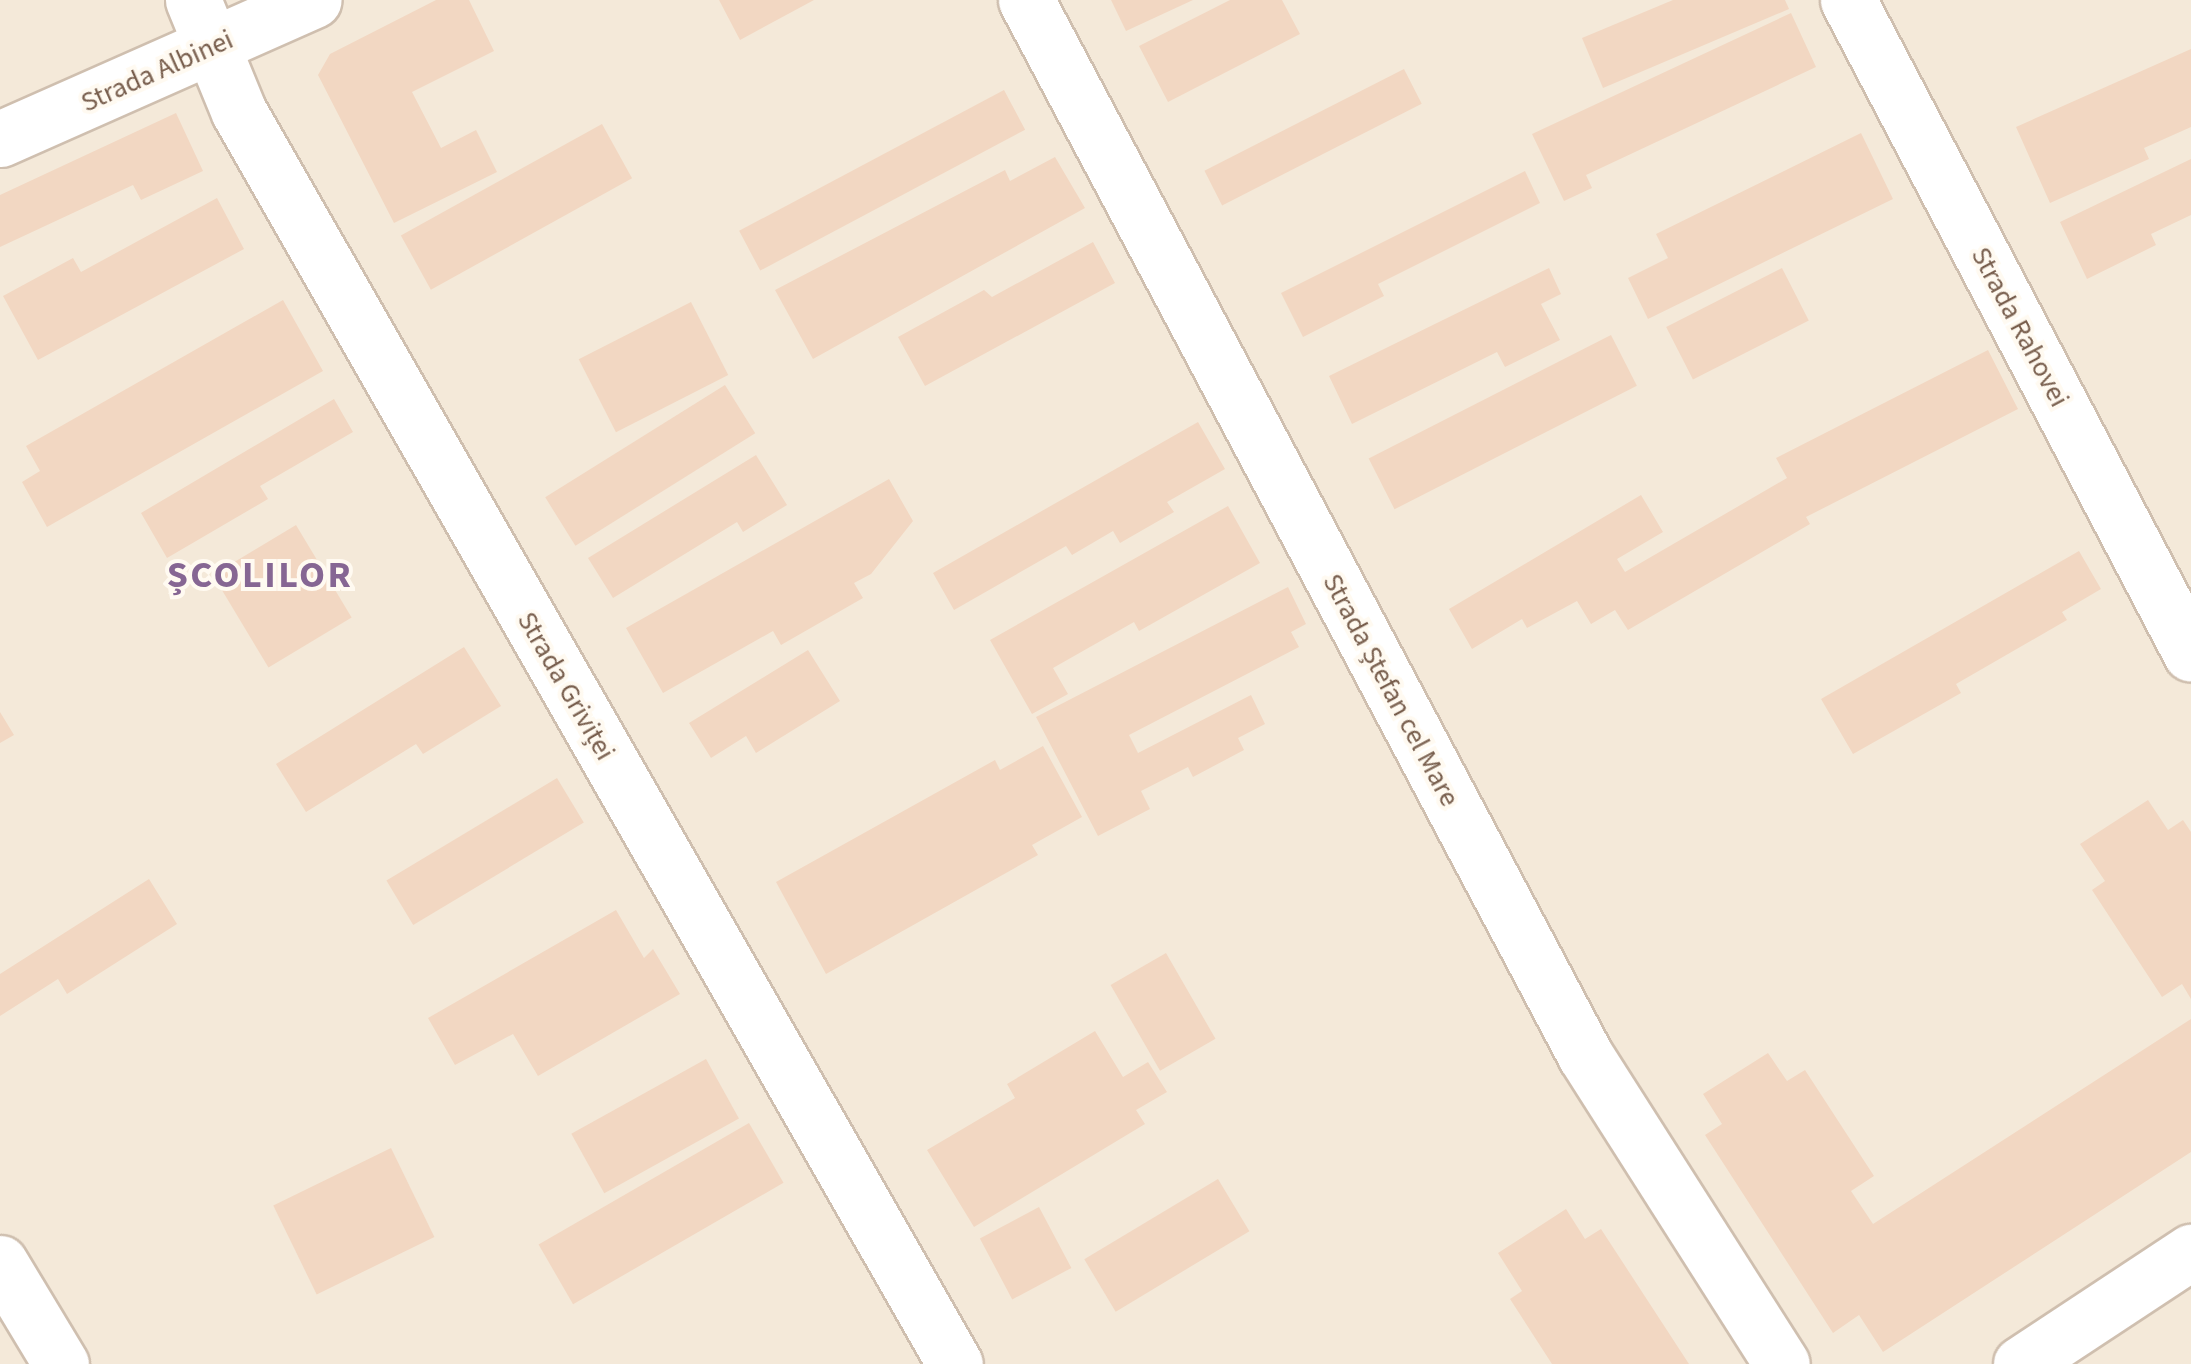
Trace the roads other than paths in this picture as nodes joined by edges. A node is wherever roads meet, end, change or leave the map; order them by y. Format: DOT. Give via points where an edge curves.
graph roads {
  1 [pos="314,0"];
  2 [pos="1026,0"];
  3 [pos="1848,0"];
  4 [pos="202,24"];
  5 [pos="0,140"];
  6 [pos="2191,654"];
  7 [pos="2191,1252"];
  8 [pos="0,1263"];
  9 [pos="61,1364"];
  10 [pos="956,1364"];
  11 [pos="1782,1364"];
  12 [pos="2021,1364"];
  1 -- 4 [label="street, Strada Albinei"];
  2 -- 11 [label="street, Strada Ștefan cel Mare" via="1585,1056"];
  3 -- 6 [label="street, Strada Rahovei"];
  4 -- 5 [label="street, Strada Albinei"];
  4 -- 10 [label="street, Strada Griviței" via="239,112"];
  7 -- 12 [label="street"];
  8 -- 9 [label="street"];
}
